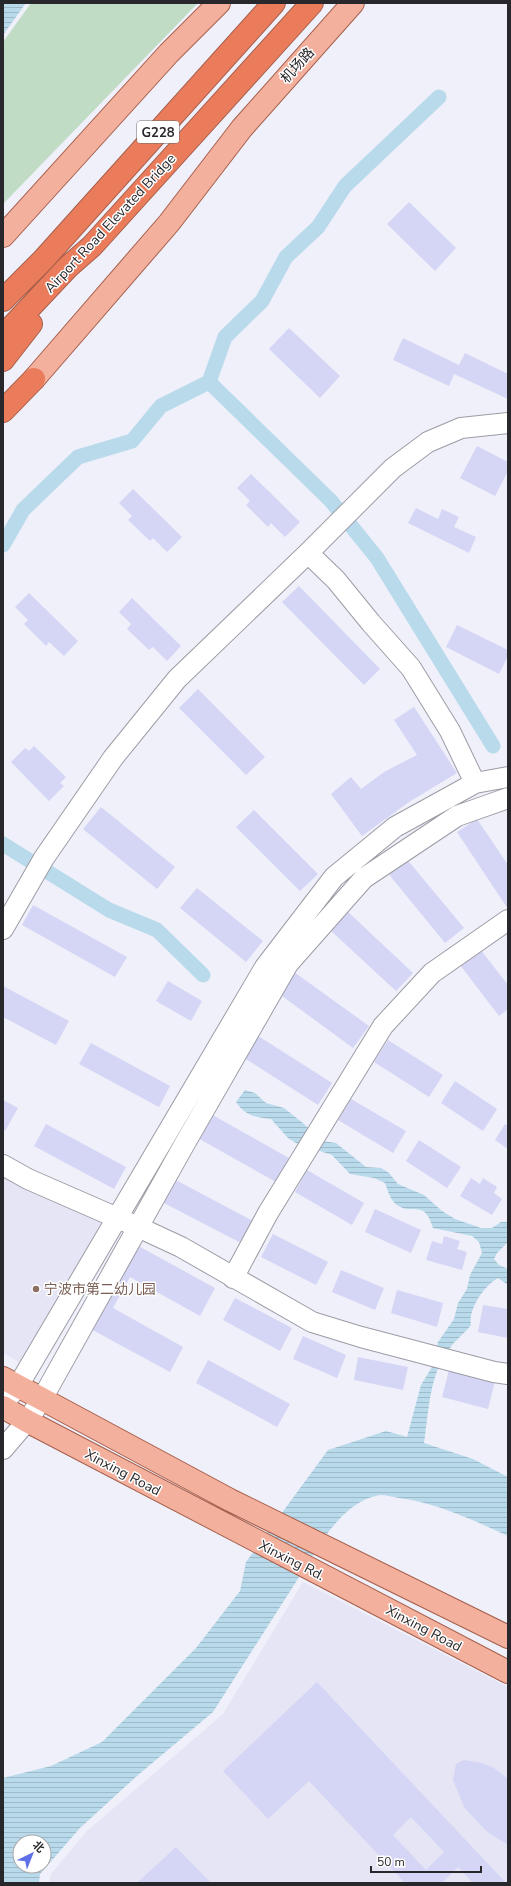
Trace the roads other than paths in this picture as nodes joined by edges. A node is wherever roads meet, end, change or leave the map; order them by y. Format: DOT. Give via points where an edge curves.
graph roads {
  1 [pos="219,3"];
  2 [pos="274,3"];
  3 [pos="312,3"];
  4 [pos="353,3"];
  5 [pos="3,236"];
  6 [pos="92,246"];
  7 [pos="43,260"];
  8 [pos="3,289"];
  9 [pos="3,300"];
  10 [pos="3,336"];
  11 [pos="3,360"];
  12 [pos="34,379"];
  13 [pos="3,411"];
  14 [pos="508,423"];
  15 [pos="308,554"];
  16 [pos="508,777"];
  17 [pos="475,783"];
  18 [pos="508,798"];
  19 [pos="508,920"];
  20 [pos="3,929"];
  21 [pos="3,1165"];
  22 [pos="119,1218"];
  23 [pos="138,1227"];
  24 [pos="233,1278"];
  25 [pos="508,1374"];
  26 [pos="11,1382"];
  27 [pos="42,1399"];
  28 [pos="3,1405"];
  29 [pos="27,1421"];
  30 [pos="3,1449"];
  31 [pos="289,1529"];
  32 [pos="244,1535"];
  33 [pos="346,1557"];
  34 [pos="340,1584"];
  35 [pos="508,1637"];
  36 [pos="508,1672"];
  1 -- 5 [label="main road" via="169,53"];
  2 -- 7 [label="highway, Airport Road Elevated Bridge / G228"];
  3 -- 6 [label="highway, Airport Road Elevated Bridge / G228"];
  4 -- 12 [label="main road, 机场路" via="242,128 169,223"];
  6 -- 10 [label="highway, Airport Road Elevated Bridge / G228" via="68,267"];
  6 -- 11 [label="highway"];
  7 -- 8 [label="highway"];
  7 -- 9 [label="highway, Airport Road Elevated Bridge / G228"];
  12 -- 13 [label="highway"];
  14 -- 15 [label="street" via="461,428 428,442 393,468"];
  15 -- 17 [label="street" via="336,580 412,668 450,731"];
  15 -- 20 [label="street" via="177,679 112,758 44,858"];
  16 -- 17 [label="street"];
  17 -- 22 [label="street" via="395,827 334,877 265,967"];
  18 -- 23 [label="street" via="457,816 364,878 288,964"];
  19 -- 24 [label="street" via="432,973 383,1026 268,1213"];
  21 -- 22 [label="street" via="28,1179"];
  22 -- 23 [label="street"];
  22 -- 26 [label="street"];
  23 -- 24 [label="street" via="181,1247"];
  23 -- 27 [label="street"];
  24 -- 25 [label="street" via="312,1322 361,1338"];
  26 -- 27 [label="main road, Xinxing Road"];
  26 -- 28 [label="street"];
  27 -- 29 [label="street"];
  27 -- 31 [label="main road, Xinxing Road"];
  28 -- 29 [label="main road, Xinxing Road"];
  29 -- 30 [label="street"];
  29 -- 32 [label="main road, Xinxing Road"];
  31 -- 33 [label="main road, Xinxing Rd."];
  32 -- 34 [label="main road, Xinxing Rd."];
  33 -- 35 [label="main road, Xinxing Road"];
  34 -- 36 [label="main road, Xinxing Road"];
}
